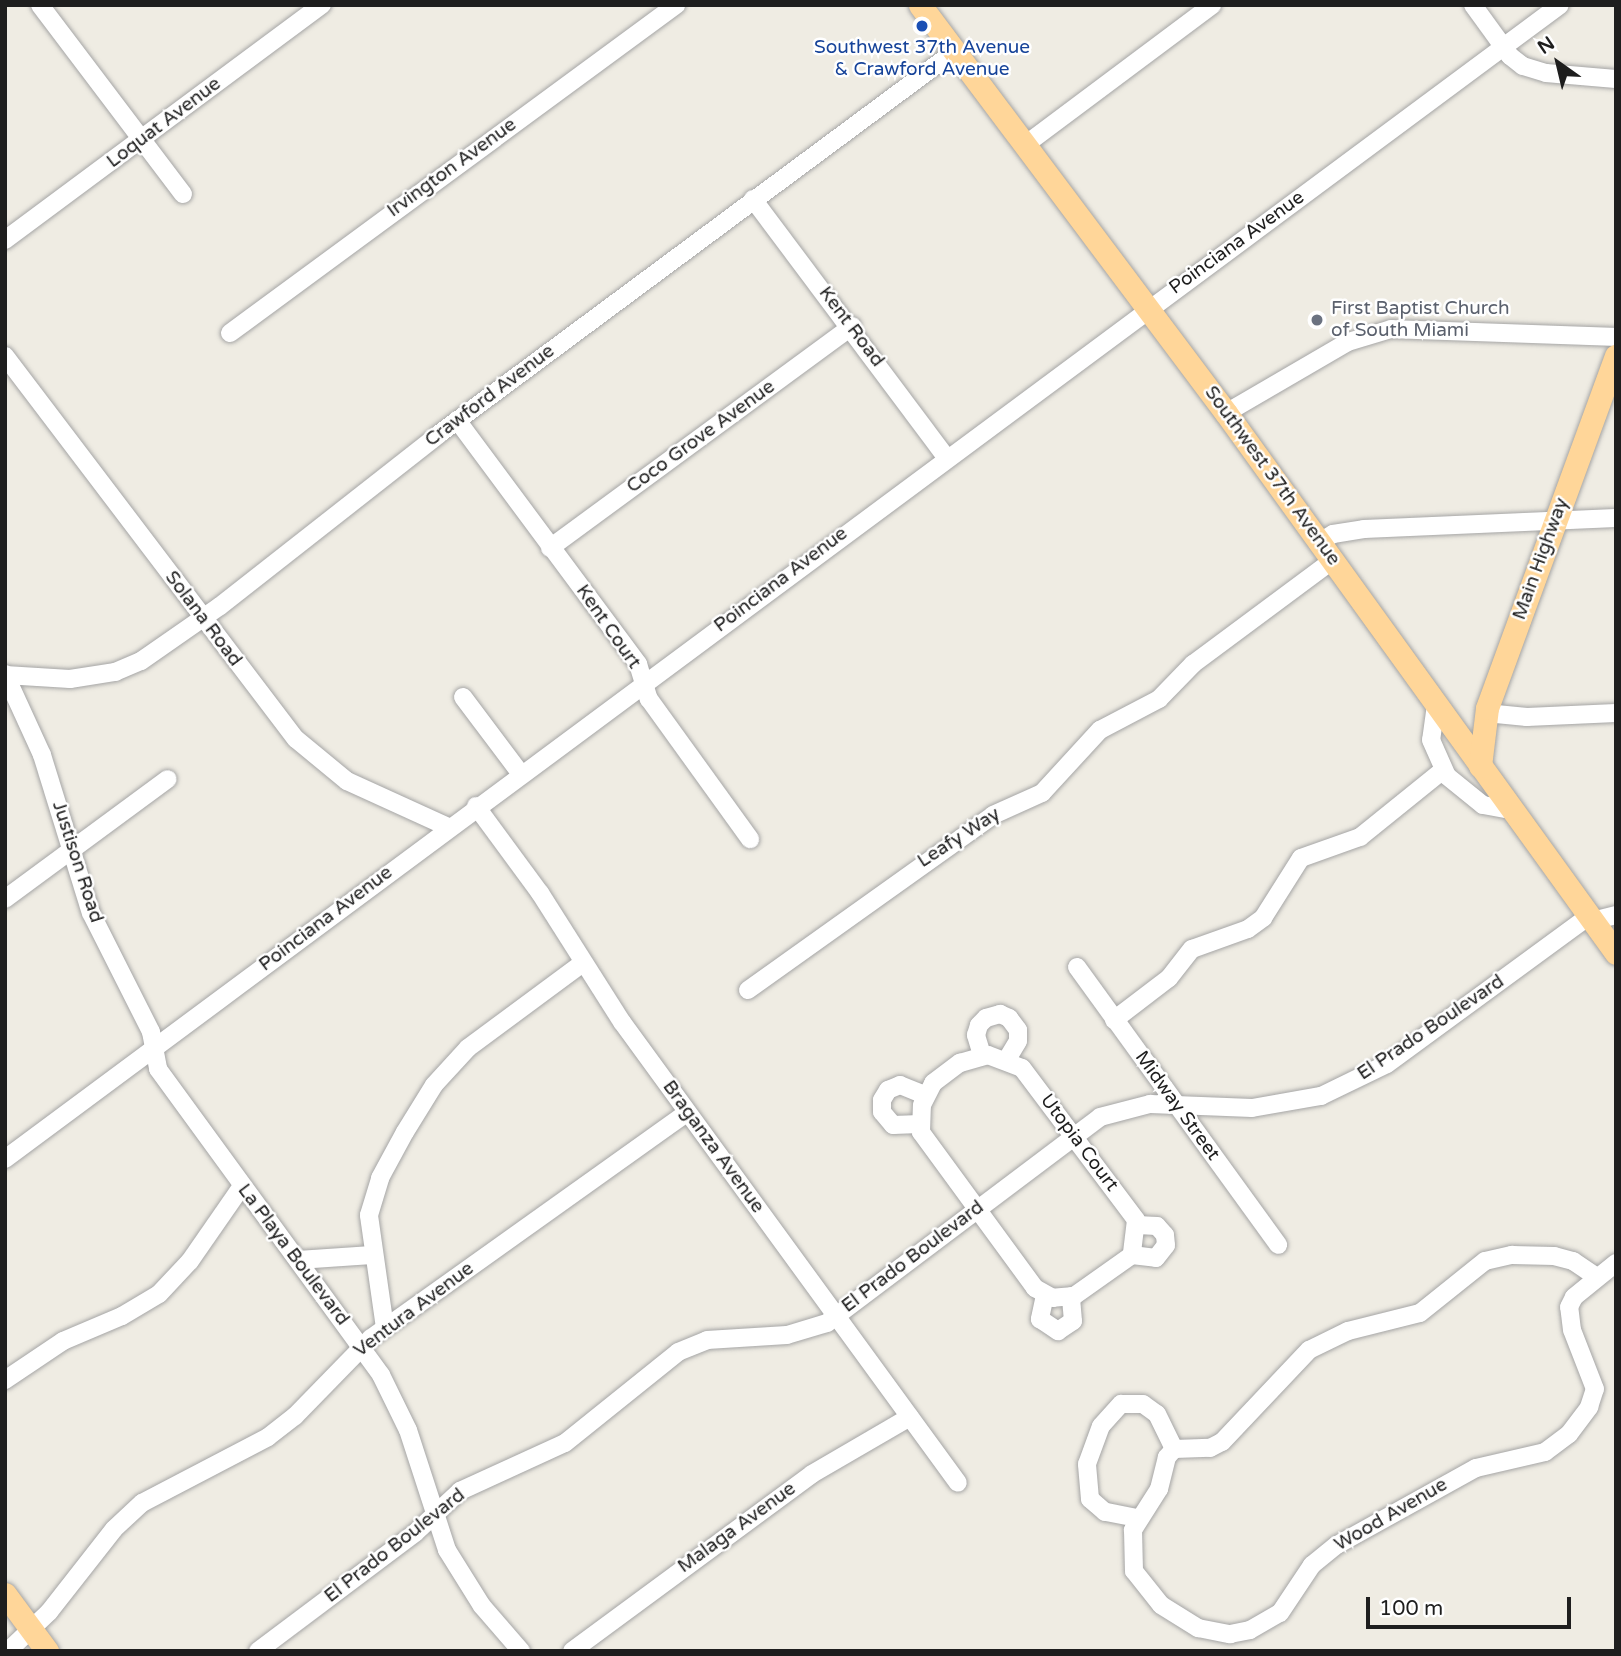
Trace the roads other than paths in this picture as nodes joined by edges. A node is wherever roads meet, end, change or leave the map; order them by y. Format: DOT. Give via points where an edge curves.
graph roads {
  1 [pos="40,5"];
  2 [pos="323,5"];
  3 [pos="676,5"];
  4 [pos="920,5"];
  5 [pos="1212,5"];
  6 [pos="1473,5"];
  7 [pos="1560,5"];
  8 [pos="1503,47"];
  9 [pos="955,51"];
  10 [pos="1616,79"];
  11 [pos="141,141"];
  12 [pos="1026,145"];
  13 [pos="183,194"];
  14 [pos="753,199"];
  15 [pos="5,240"];
  16 [pos="1148,309"];
  17 [pos="852,326"];
  18 [pos="230,333"];
  19 [pos="1616,337"];
  20 [pos="1616,356"];
  21 [pos="8,367"];
  22 [pos="1226,413"];
  23 [pos="457,420"];
  24 [pos="946,457"];
  25 [pos="1616,518"];
  26 [pos="1555,521"];
  27 [pos="1320,542"];
  28 [pos="550,548"];
  29 [pos="1333,561"];
  30 [pos="203,619"];
  31 [pos="6,675"];
  32 [pos="644,683"];
  33 [pos="463,697"];
  34 [pos="1441,712"];
  35 [pos="1616,713"];
  36 [pos="1485,714"];
  37 [pos="1480,766"];
  38 [pos="1443,770"];
  39 [pos="520,773"];
  40 [pos="168,779"];
  41 [pos="476,806"];
  42 [pos="1512,810"];
  43 [pos="448,827"];
  44 [pos="750,839"];
  45 [pos="71,850"];
  46 [pos="5,899"];
  47 [pos="1616,915"];
  48 [pos="1591,919"];
  49 [pos="1616,953"];
  50 [pos="583,963"];
  51 [pos="1077,967"];
  52 [pos="748,990"];
  53 [pos="1114,1020"];
  54 [pos="154,1047"];
  55 [pos="982,1055"];
  56 [pos="1007,1059"];
  57 [pos="925,1095"];
  58 [pos="1175,1104"];
  59 [pos="687,1113"];
  60 [pos="920,1124"];
  61 [pos="1072,1135"];
  62 [pos="8,1152"];
  63 [pos="242,1186"];
  64 [pos="978,1209"];
  65 [pos="1137,1225"];
  66 [pos="1278,1245"];
  67 [pos="372,1255"];
  68 [pos="1132,1255"];
  69 [pos="298,1260"];
  70 [pos="1616,1263"];
  71 [pos="1597,1277"];
  72 [pos="1045,1295"];
  73 [pos="1071,1296"];
  74 [pos="836,1315"];
  75 [pos="386,1328"];
  76 [pos="361,1346"];
  77 [pos="5,1380"];
  78 [pos="910,1417"];
  79 [pos="1174,1449"];
  80 [pos="958,1483"];
  81 [pos="433,1516"];
  82 [pos="1138,1518"];
  83 [pos="5,1594"];
  84 [pos="32,1629"];
  85 [pos="8,1651"];
  86 [pos="47,1651"];
  87 [pos="258,1651"];
  88 [pos="521,1651"];
  89 [pos="572,1651"];
  1 -- 11 [label="street"];
  2 -- 11 [label="street, Loquat Avenue"];
  3 -- 18 [label="street, Irvington Avenue"];
  4 -- 9 [label="main road, Southwest 37th Avenue"];
  5 -- 12 [label="street"];
  6 -- 8 [label="street"];
  7 -- 8 [label="street, Poinciana Avenue"];
  8 -- 10 [label="street" via="1517,62 1538,72"];
  8 -- 16 [label="street, Poinciana Avenue"];
  9 -- 12 [label="main road, Southwest 37th Avenue"];
  9 -- 14 [label="street, Crawford Avenue"];
  11 -- 13 [label="street"];
  11 -- 15 [label="street, Loquat Avenue"];
  12 -- 16 [label="main road, Southwest 37th Avenue"];
  14 -- 17 [label="street, Kent Road"];
  14 -- 23 [label="street, Crawford Avenue"];
  16 -- 22 [label="main road, Southwest 37th Avenue"];
  16 -- 24 [label="street, Poinciana Avenue"];
  17 -- 24 [label="street, Kent Road"];
  17 -- 28 [label="street, Coco Grove Avenue"];
  19 -- 22 [label="street" via="1391,329 1348,342"];
  20 -- 26 [label="main road, Main Highway"];
  21 -- 30 [label="street, Solana Road"];
  22 -- 27 [label="main road, Southwest 37th Avenue"];
  23 -- 28 [label="street, Kent Court"];
  23 -- 30 [label="street, Crawford Avenue"];
  24 -- 32 [label="street, Poinciana Avenue"];
  25 -- 26 [label="street"];
  26 -- 27 [label="street" via="1364,529 1333,534"];
  26 -- 36 [label="main road, Main Highway"];
  27 -- 29 [label="main road, Southwest 37th Avenue"];
  28 -- 32 [label="street, Kent Court" via="638,664"];
  29 -- 34 [label="main road, Southwest 37th Avenue"];
  29 -- 52 [label="street, Leafy Way" via="1193,664 1159,699 1100,730 1042,793 993,815"];
  30 -- 31 [label="street, Crawford Avenue" via="141,661 115,672 57,679"];
  30 -- 43 [label="street, Solana Road" via="269,708 318,760 358,787"];
  31 -- 45 [label="street, Justison Road" via="42,755"];
  32 -- 39 [label="street, Poinciana Avenue"];
  32 -- 44 [label="street, Kent Court" via="649,699"];
  33 -- 39 [label="street"];
  34 -- 36 [label="main road" via="1469,722"];
  34 -- 37 [label="main road, Southwest 37th Avenue"];
  34 -- 38 [label="street" via="1431,740"];
  35 -- 36 [label="street"];
  36 -- 37 [label="main road, Main Highway"];
  37 -- 42 [label="main road, Southwest 37th Avenue"];
  38 -- 42 [label="street" via="1477,802"];
  38 -- 53 [label="street" via="1360,837 1301,859 1264,918 1248,929 1192,949 1169,978"];
  39 -- 41 [label="street, Poinciana Avenue"];
  40 -- 45 [label="street"];
  41 -- 43 [label="street, Poinciana Avenue"];
  41 -- 50 [label="street, Braganza Avenue" via="545,901"];
  42 -- 48 [label="main road, Southwest 37th Avenue"];
  43 -- 54 [label="street, Poinciana Avenue"];
  45 -- 46 [label="street"];
  45 -- 54 [label="street, Justison Road" via="91,913 147,1022"];
  47 -- 48 [label="street"];
  48 -- 49 [label="main road, Southwest 37th Avenue"];
  48 -- 58 [label="street, El Prado Boulevard" via="1360,1079 1289,1105"];
  50 -- 59 [label="street, Braganza Avenue"];
  50 -- 67 [label="street" via="491,1028 434,1085 375,1191 369,1215"];
  51 -- 53 [label="street, Midway Street"];
  53 -- 58 [label="street, Midway Street"];
  54 -- 62 [label="street, Poinciana Avenue"];
  54 -- 63 [label="street, La Playa Boulevard" via="164,1079"];
  55 -- 56 [label="street"];
  55 -- 56 [label="street" via="976,1035 979,1026 991,1015 1000,1014 1018,1030 1017,1045"];
  55 -- 57 [label="street" via="944,1073"];
  56 -- 61 [label="street, Utopia Court" via="1027,1074"];
  57 -- 60 [label="street"];
  57 -- 60 [label="street" via="900,1085 882,1100 883,1112 893,1125"];
  58 -- 61 [label="street, El Prado Boulevard" via="1119,1110"];
  58 -- 66 [label="street, Midway Street"];
  59 -- 74 [label="street, Braganza Avenue"];
  59 -- 75 [label="street, Ventura Avenue"];
  60 -- 64 [label="street" via="923,1137"];
  61 -- 64 [label="street, El Prado Boulevard"];
  61 -- 65 [label="street, Utopia Court" via="1132,1212"];
  63 -- 69 [label="street, La Playa Boulevard"];
  63 -- 77 [label="street" via="190,1261 159,1294 130,1313 63,1341"];
  64 -- 72 [label="street"];
  64 -- 74 [label="street, El Prado Boulevard"];
  65 -- 68 [label="street"];
  65 -- 68 [label="street" via="1157,1226 1165,1234 1166,1245 1156,1258"];
  67 -- 69 [label="street"];
  67 -- 75 [label="street"];
  68 -- 73 [label="street"];
  69 -- 76 [label="street, La Playa Boulevard"];
  70 -- 71 [label="street"];
  71 -- 79 [label="street" via="1573,1261 1554,1256 1512,1255 1486,1261 1420,1313 1348,1331 1309,1350 1222,1442 1210,1448"];
  71 -- 82 [label="street, Wood Avenue" via="1569,1307 1572,1329 1595,1388 1589,1406 1569,1434 1545,1452 1476,1468 1337,1545 1312,1564 1287,1604 1267,1622 1244,1632 1217,1633 1170,1612 1134,1571 1130,1549"];
  72 -- 73 [label="street"];
  72 -- 73 [label="street" via="1040,1320 1058,1331 1073,1321"];
  74 -- 78 [label="street, Braganza Avenue"];
  74 -- 81 [label="street, El Prado Boulevard" via="803,1332 707,1340 678,1352 576,1436 460,1491"];
  75 -- 76 [label="street, Ventura Avenue"];
  76 -- 81 [label="street, La Playa Boulevard" via="400,1410"];
  76 -- 84 [label="street, Ventura Avenue" via="276,1431 169,1485 134,1509"];
  78 -- 80 [label="street, Braganza Avenue"];
  78 -- 89 [label="street, Malaga Avenue" via="812,1474"];
  79 -- 82 [label="street, Wood Avenue" via="1167,1457 1158,1489"];
  79 -- 82 [label="street" via="1157,1414 1143,1404 1121,1404 1101,1426 1087,1464 1090,1499 1105,1512"];
  81 -- 87 [label="street, El Prado Boulevard"];
  81 -- 88 [label="street, La Playa Boulevard" via="473,1593"];
  83 -- 84 [label="main road"];
  84 -- 85 [label="street, Ventura Avenue"];
  84 -- 86 [label="main road"];
}
